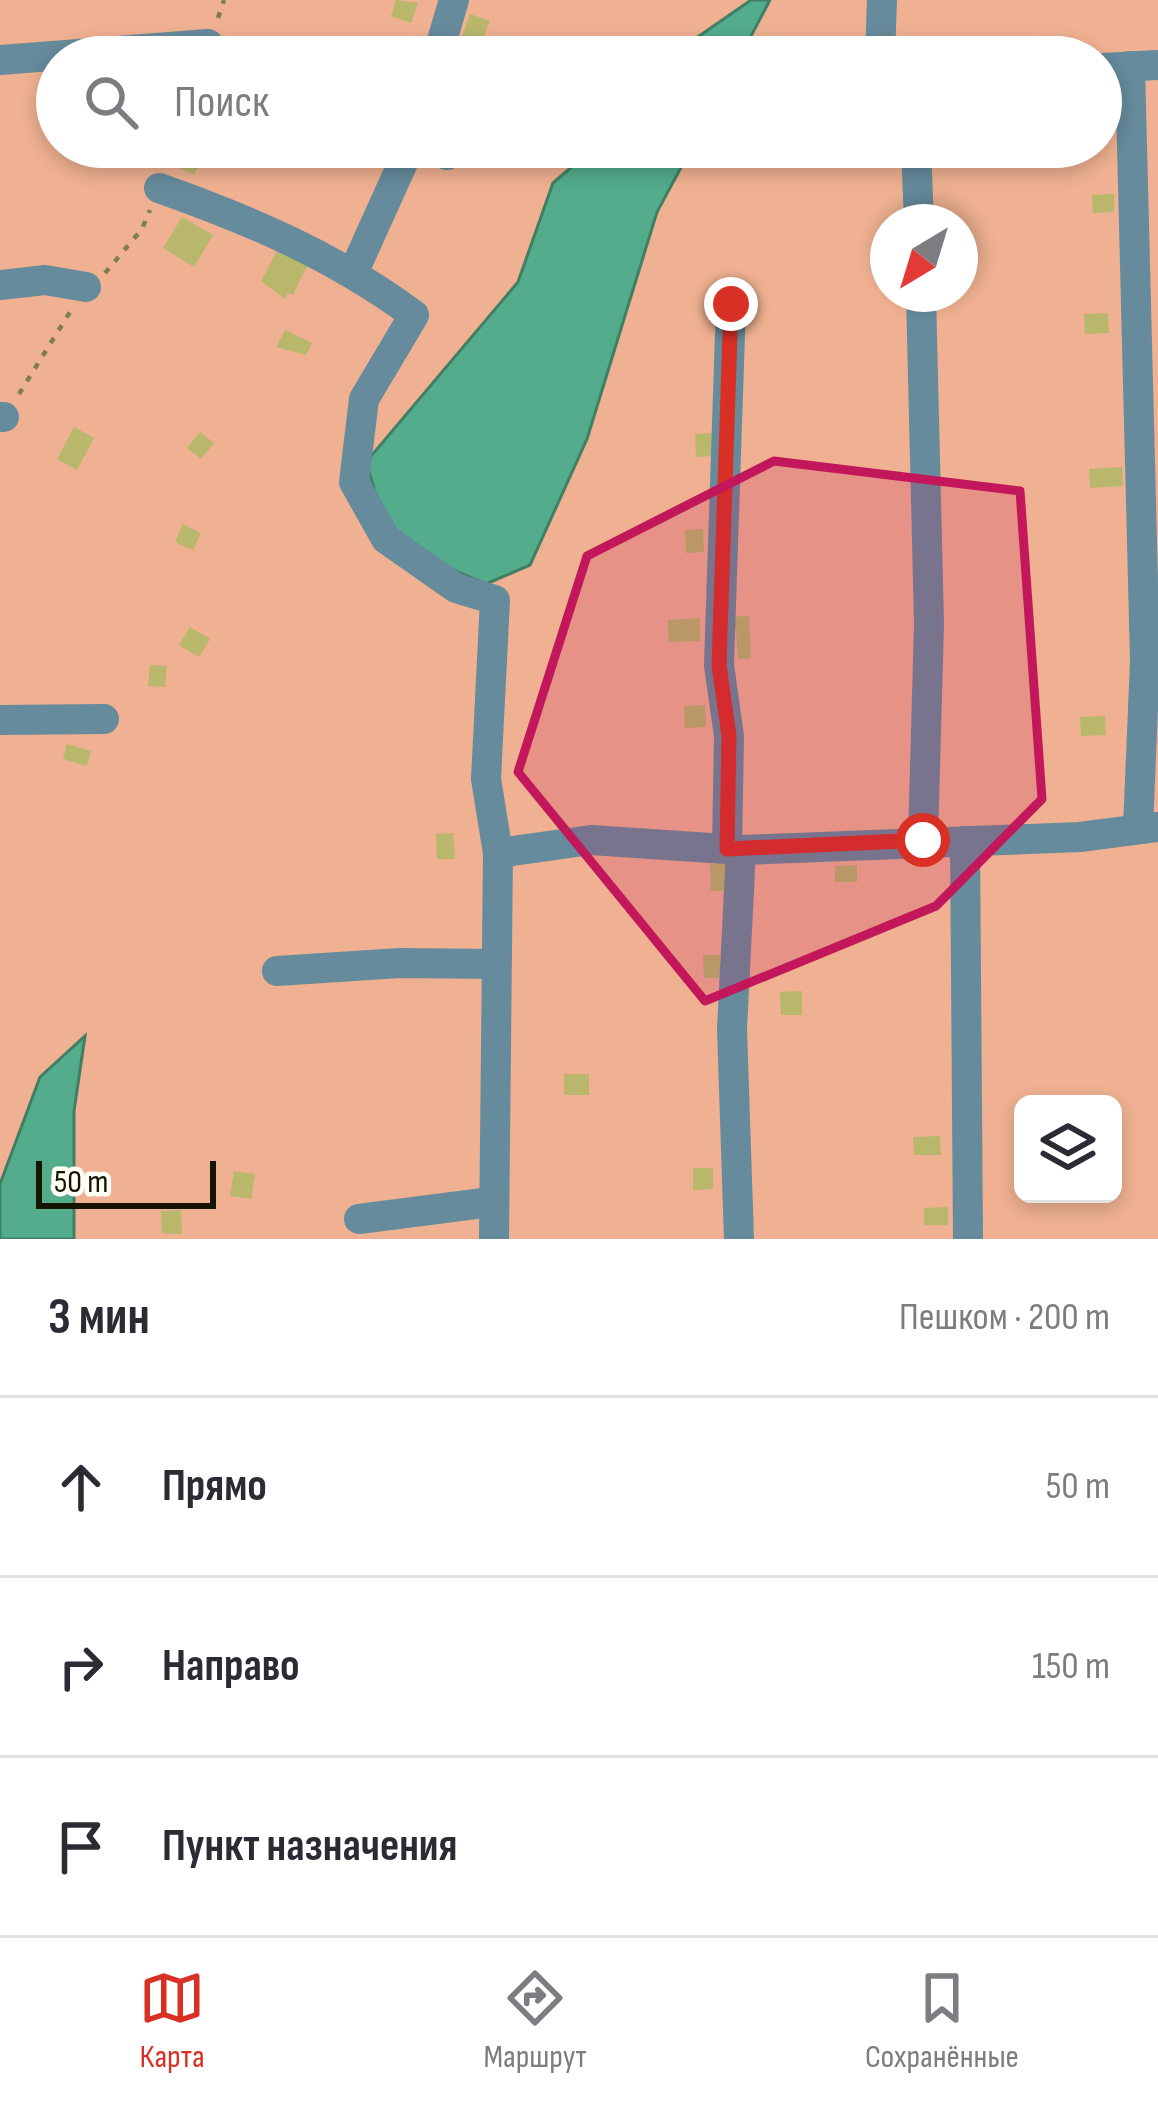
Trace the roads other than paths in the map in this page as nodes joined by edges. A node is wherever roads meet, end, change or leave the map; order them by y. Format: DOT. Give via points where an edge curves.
graph roads {
  1 [pos="454,0"];
  2 [pos="882,0"];
  3 [pos="443,36"];
  4 [pos="881,36"];
  5 [pos="36,57"];
  6 [pos="0,60"];
  7 [pos="1130,66"];
  8 [pos="401,168"];
  9 [pos="917,168"];
  10 [pos="159,188"];
  11 [pos="918,204"];
  12 [pos="354,271"];
  13 [pos="0,285"];
  14 [pos="86,287"];
  15 [pos="731,304"];
  16 [pos="921,312"];
  17 [pos="104,719"];
  18 [pos="0,720"];
  19 [pos="1148,828"];
  20 [pos="923,840"];
  21 [pos="965,841"];
  22 [pos="734,850"];
  23 [pos="498,853"];
  24 [pos="496,964"];
  25 [pos="277,970"];
  26 [pos="491,1202"];
  27 [pos="359,1219"];
  28 [pos="494,1239"];
  29 [pos="739,1239"];
  30 [pos="968,1239"];
  1 -- 3 [label="lane"];
  2 -- 4 [label="lane"];
  5 -- 6 [label="lane"];
  7 -- 19 [label="lane"];
  8 -- 12 [label="lane"];
  9 -- 11 [label="lane"];
  10 -- 12 [label="lane"];
  12 -- 23 [label="lane" via="414,315 364,399 354,482 386,539 456,588 495,600 486,779"];
  13 -- 14 [label="lane" via="45,280"];
  15 -- 22 [label="lane" via="719,665"];
  16 -- 20 [label="lane" via="929,624"];
  17 -- 18 [label="lane"];
  19 -- 21 [label="lane"];
  20 -- 21 [label="lane"];
  20 -- 22 [label="lane"];
  21 -- 30 [label="lane"];
  22 -- 23 [label="lane" via="591,840"];
  22 -- 29 [label="lane"];
  23 -- 24 [label="lane"];
  24 -- 25 [label="lane"];
  24 -- 26 [label="lane"];
  26 -- 27 [label="lane"];
  26 -- 28 [label="lane"];
}
